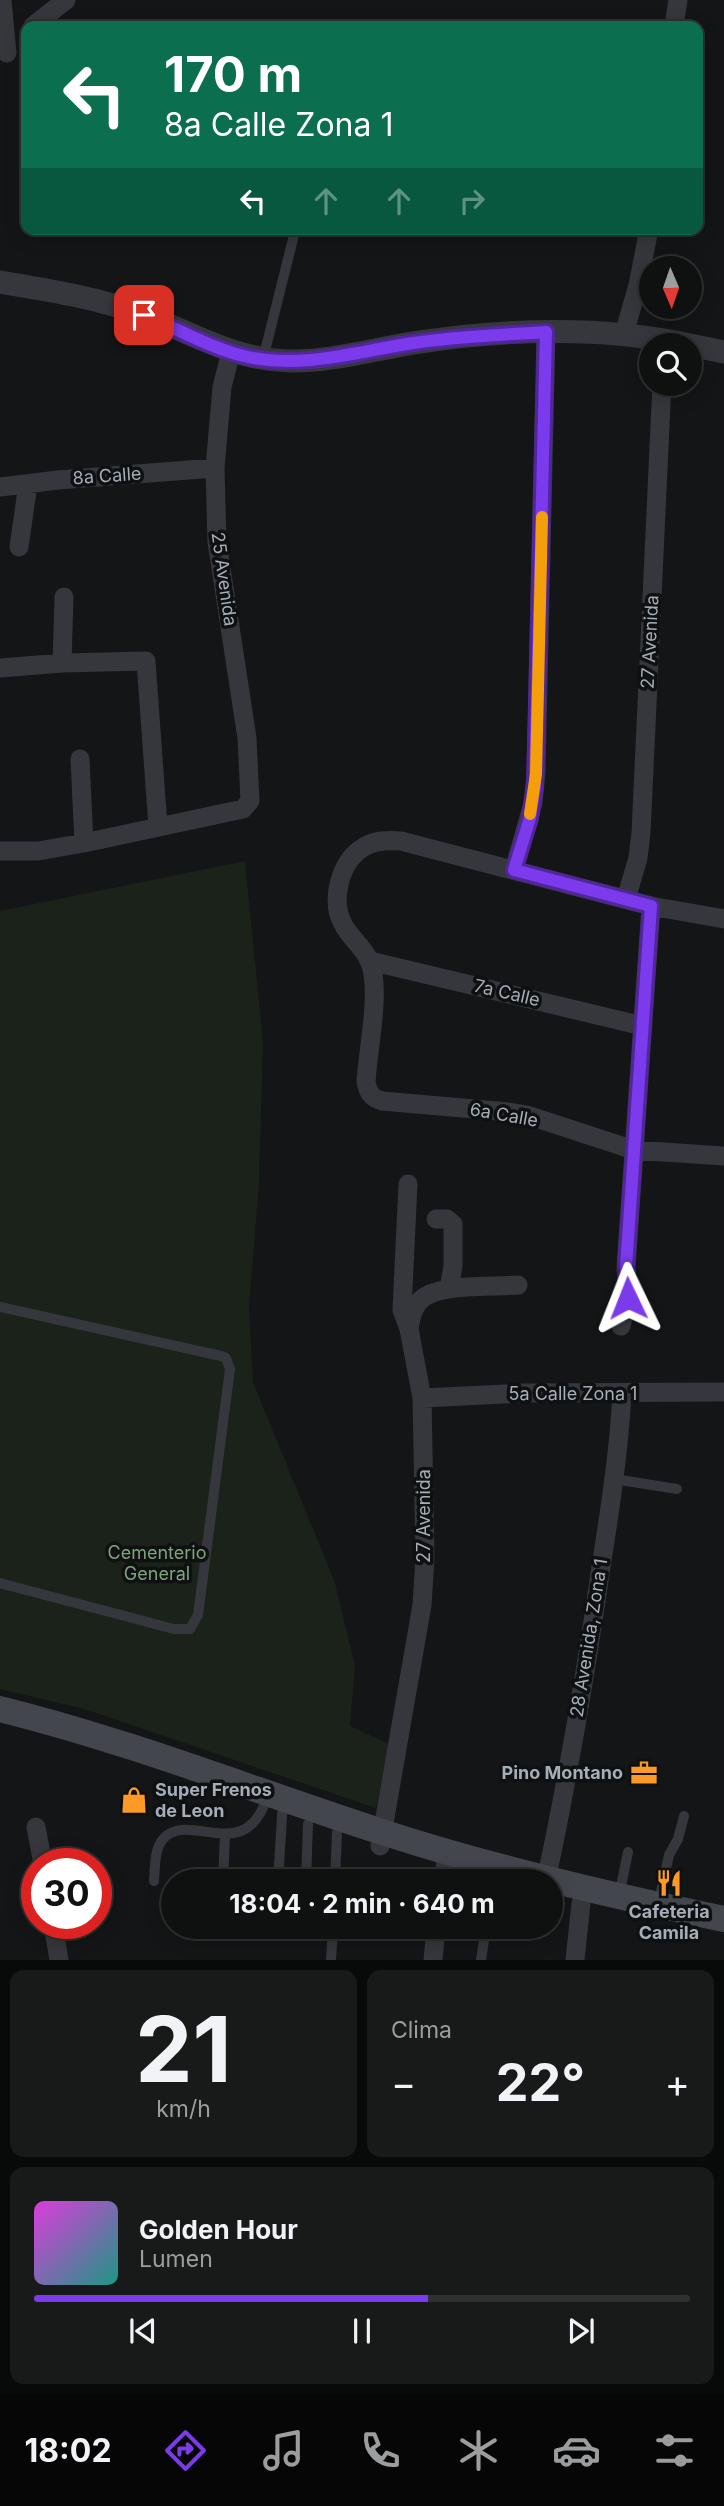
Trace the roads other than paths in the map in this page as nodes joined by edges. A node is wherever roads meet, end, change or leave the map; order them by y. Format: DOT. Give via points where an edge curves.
graph roads {
  1 [pos="2,0"];
  2 [pos="66,0"];
  3 [pos="678,0"];
  4 [pos="39,21"];
  5 [pos="675,21"];
  6 [pos="21,38"];
  7 [pos="4,57"];
  8 [pos="294,235"];
  9 [pos="648,235"];
  10 [pos="0,282"];
  11 [pos="546,332"];
  12 [pos="624,334"];
  13 [pos="639,337"];
  14 [pos="702,348"];
  15 [pos="231,352"];
  16 [pos="724,352"];
  17 [pos="263,359"];
  18 [pos="661,396"];
  19 [pos="215,468"];
  20 [pos="28,484"];
  21 [pos="0,487"];
  22 [pos="19,547"];
  23 [pos="64,597"];
  24 [pos="62,663"];
  25 [pos="0,668"];
  26 [pos="80,759"];
  27 [pos="158,827"];
  28 [pos="83,843"];
  29 [pos="0,851"];
  30 [pos="514,870"];
  31 [pos="626,899"];
  32 [pos="651,906"];
  33 [pos="724,919"];
  34 [pos="370,961"];
  35 [pos="643,1026"];
  36 [pos="634,1150"];
  37 [pos="724,1156"];
  38 [pos="408,1184"];
  39 [pos="436,1219"];
  40 [pos="518,1285"];
  41 [pos="449,1289"];
  42 [pos="0,1307"];
  43 [pos="621,1326"];
  44 [pos="409,1329"];
  45 [pos="724,1392"];
  46 [pos="622,1393"];
  47 [pos="422,1398"];
  48 [pos="614,1479"];
  49 [pos="677,1489"];
  50 [pos="0,1584"];
  51 [pos="0,1709"];
  52 [pos="0,1726"];
  53 [pos="274,1804"];
  54 [pos="684,1816"];
  55 [pos="308,1824"];
  56 [pos="36,1827"];
  57 [pos="337,1832"];
  58 [pos="225,1834"];
  59 [pos="380,1839"];
  60 [pos="40,1848"];
  61 [pos="628,1852"];
  62 [pos="446,1866"];
  63 [pos="224,1869"];
  64 [pos="277,1869"];
  65 [pos="306,1869"];
  66 [pos="335,1869"];
  67 [pos="551,1869"];
  68 [pos="154,1881"];
  69 [pos="563,1887"];
  70 [pos="563,1893"];
  71 [pos="619,1896"];
  72 [pos="581,1903"];
  73 [pos="658,1905"];
  74 [pos="707,1922"];
  75 [pos="724,1937"];
  76 [pos="55,1939"];
  77 [pos="332,1939"];
  78 [pos="435,1939"];
  79 [pos="484,1939"];
  80 [pos="59,1960"];
  81 [pos="331,1960"];
  82 [pos="433,1960"];
  83 [pos="481,1960"];
  84 [pos="575,1960"];
  1 -- 7 [label="street"];
  2 -- 4 [label="street"];
  3 -- 5 [label="street"];
  6 -- 7 [label="street"];
  8 -- 17 [label="lane"];
  9 -- 12 [label="street"];
  10 -- 15 [label="street" via="109,304"];
  11 -- 12 [label="street"];
  11 -- 17 [label="street" via="431,340 323,359"];
  11 -- 30 [label="street" via="535,786"];
  12 -- 13 [label="street"];
  14 -- 16 [label="street"];
  15 -- 17 [label="street"];
  15 -- 19 [label="street, 25 Avenida" via="222,387"];
  18 -- 31 [label="street, 27 Avenida" via="641,833"];
  19 -- 20 [label="street, 8a Calle"];
  19 -- 27 [label="street, 25 Avenida" via="218,553 247,738 250,802 243,809"];
  20 -- 21 [label="street, 8a Calle"];
  20 -- 22 [label="street"];
  23 -- 24 [label="street"];
  24 -- 25 [label="street"];
  24 -- 27 [label="street" via="146,661"];
  26 -- 28 [label="street"];
  27 -- 28 [label="street"];
  28 -- 29 [label="street" via="38,851"];
  30 -- 31 [label="street"];
  30 -- 34 [label="street" via="401,841 364,847 346,865 338,904 342,923"];
  31 -- 32 [label="street"];
  32 -- 33 [label="street"];
  32 -- 35 [label="street"];
  34 -- 35 [label="street, 7a Calle"];
  34 -- 36 [label="street, 6a Calle" via="373,995 366,1082 371,1095 382,1101 527,1115"];
  35 -- 36 [label="street"];
  36 -- 37 [label="street, 6a Calle"];
  36 -- 43 [label="street" via="628,1298"];
  38 -- 44 [label="street, 27 Avenida" via="402,1310"];
  39 -- 41 [label="street" via="453,1224"];
  40 -- 41 [label="street"];
  41 -- 44 [label="street" via="419,1301"];
  42 -- 50 [label="lane" via="220,1356 230,1369 198,1615 190,1629 174,1629"];
  44 -- 47 [label="street, 27 Avenida"];
  45 -- 46 [label="street, 5a Calle Zona 1"];
  46 -- 47 [label="street, 5a Calle Zona 1"];
  46 -- 48 [label="street, 28 Avenida, Zona 1"];
  47 -- 59 [label="street, 27 Avenida" via="422,1597"];
  48 -- 49 [label="lane"];
  48 -- 67 [label="street, 28 Avenida, Zona 1"];
  51 -- 53 [label="main road" via="146,1751"];
  52 -- 53 [label="main road"];
  53 -- 55 [label="main road"];
  53 -- 58 [label="lane" via="245,1829"];
  53 -- 59 [label="main road"];
  53 -- 64 [label="lane"];
  54 -- 73 [label="lane"];
  55 -- 57 [label="main road"];
  55 -- 65 [label="lane"];
  56 -- 60 [label="street"];
  57 -- 59 [label="main road"];
  57 -- 66 [label="lane"];
  58 -- 63 [label="lane"];
  58 -- 68 [label="lane" via="186,1830 164,1837 156,1856"];
  59 -- 62 [label="main road"];
  61 -- 71 [label="lane"];
  69 -- 71 [label="main road"];
  70 -- 72 [label="main road"];
  71 -- 73 [label="main road"];
  72 -- 74 [label="main road"];
  72 -- 84 [label="street"];
  73 -- 74 [label="main road"];
  74 -- 75 [label="main road"];
  76 -- 80 [label="street"];
  77 -- 81 [label="lane"];
  78 -- 82 [label="street"];
  79 -- 83 [label="lane"];
}
